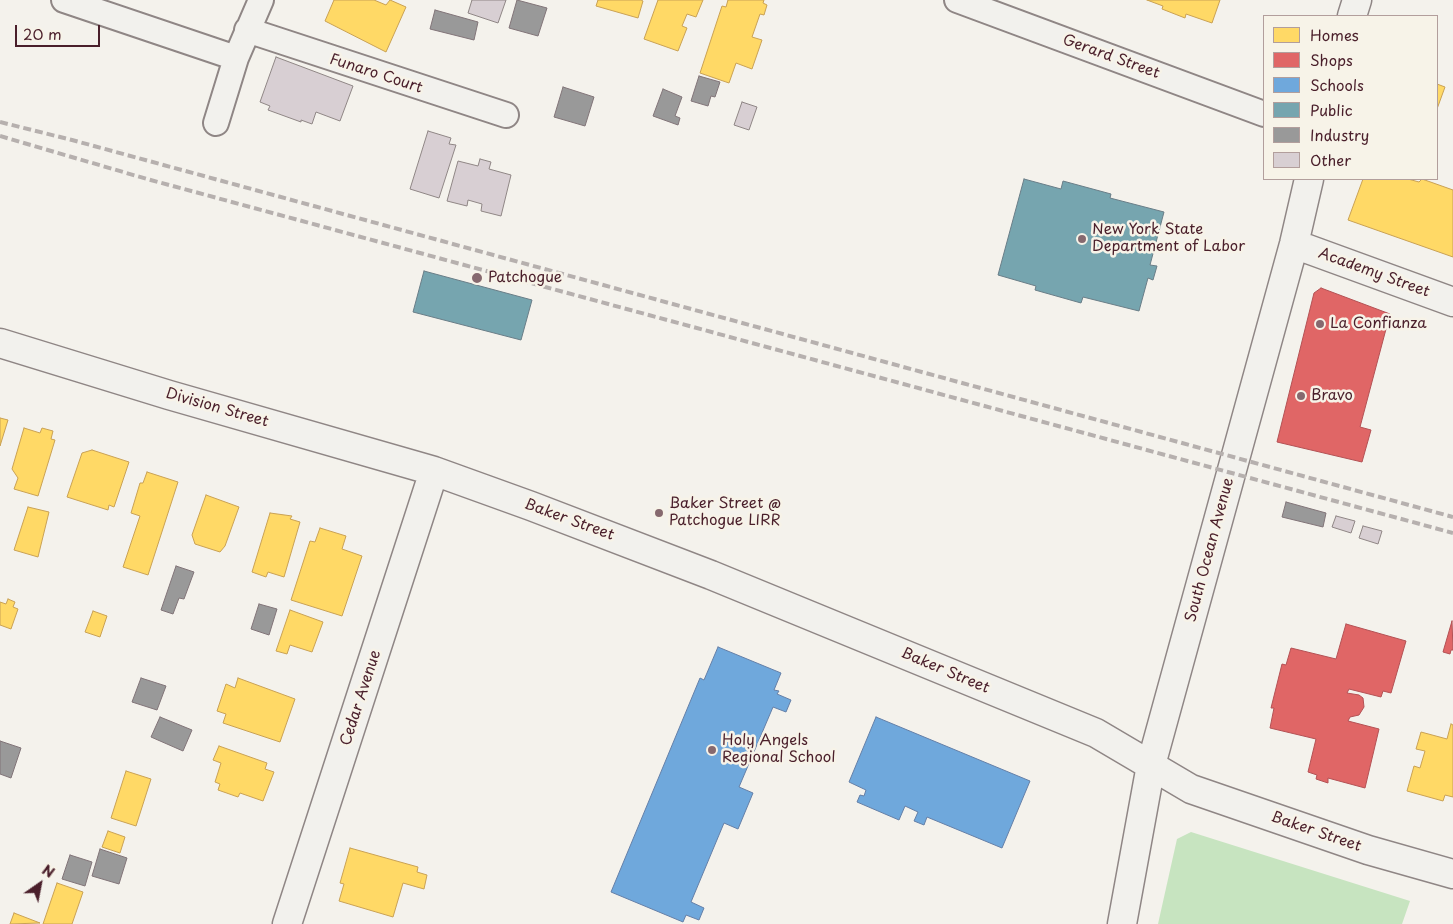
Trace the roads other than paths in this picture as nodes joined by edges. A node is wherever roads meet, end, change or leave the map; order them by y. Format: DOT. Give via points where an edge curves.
graph roads {
  1 [pos="64,0"];
  2 [pos="261,0"];
  3 [pos="957,0"];
  4 [pos="1356,0"];
  5 [pos="1352,15"];
  6 [pos="247,30"];
  7 [pos="236,58"];
  8 [pos="1263,114"];
  9 [pos="506,115"];
  10 [pos="216,123"];
  11 [pos="1309,180"];
  12 [pos="1294,244"];
  13 [pos="1453,302"];
  14 [pos="0,343"];
  15 [pos="434,471"];
  16 [pos="1151,766"];
  17 [pos="1453,874"];
  18 [pos="287,924"];
  19 [pos="1122,924"];
  1 -- 7 [label="street"];
  2 -- 6 [label="street"];
  3 -- 8 [label="street, Gerard Street"];
  4 -- 5 [label="street"];
  6 -- 7 [label="street"];
  6 -- 9 [label="street, Funaro Court"];
  7 -- 10 [label="street"];
  11 -- 12 [label="street, South Ocean Avenue"];
  12 -- 13 [label="street, Academy Street"];
  12 -- 16 [label="street, South Ocean Avenue"];
  14 -- 15 [label="street, Division Street"];
  15 -- 16 [label="street, Baker Street" via="628,542 866,638 1096,733"];
  15 -- 18 [label="street, Cedar Avenue"];
  16 -- 17 [label="street, Baker Street" via="1191,789 1368,850"];
  16 -- 19 [label="street, South Ocean Avenue"];
}
